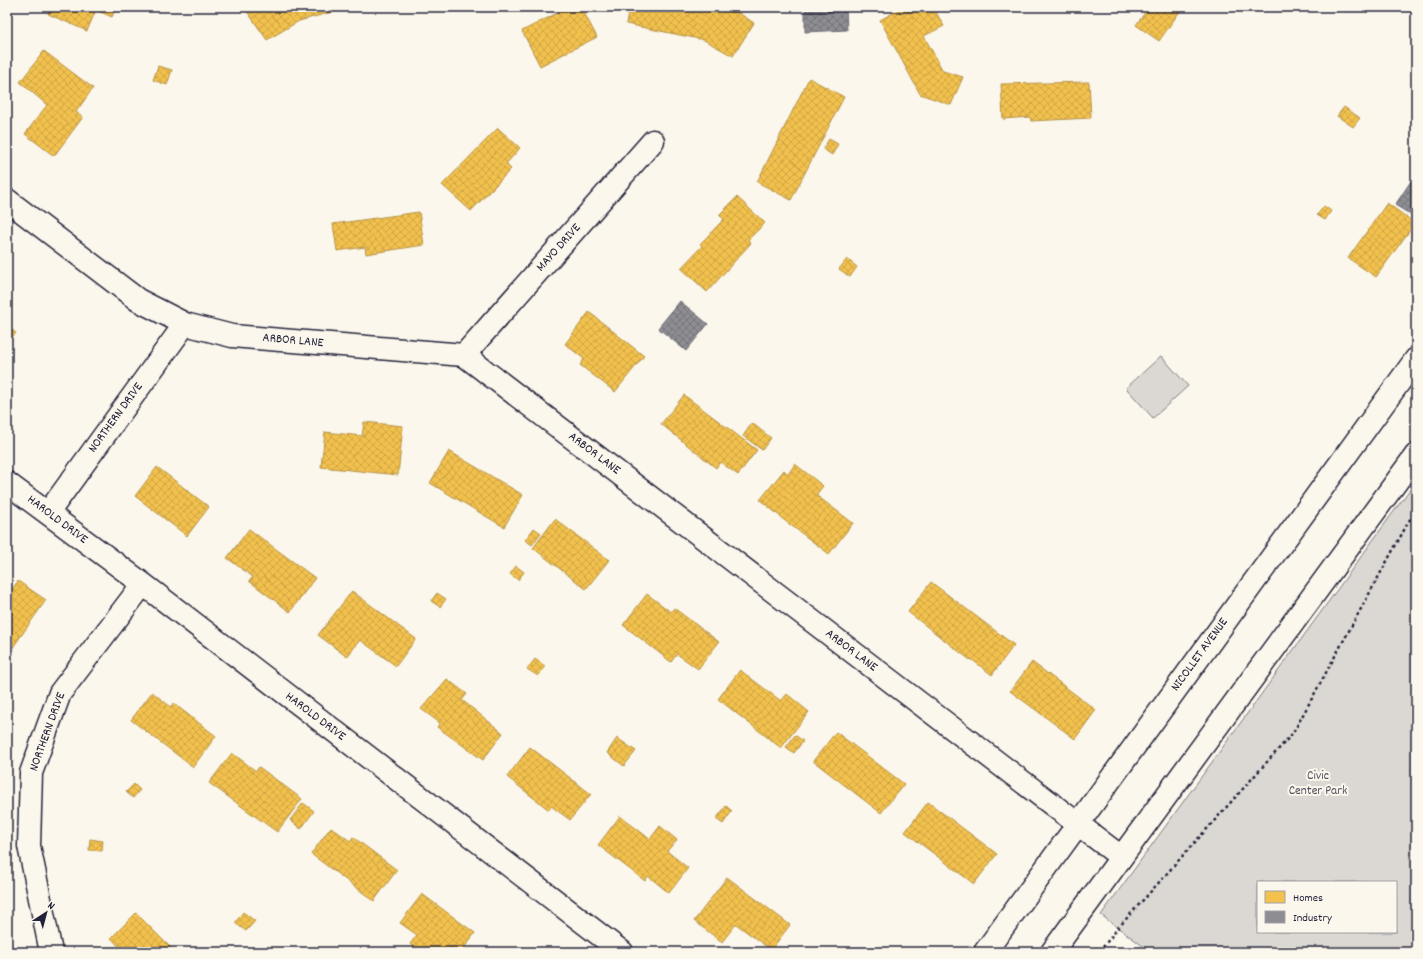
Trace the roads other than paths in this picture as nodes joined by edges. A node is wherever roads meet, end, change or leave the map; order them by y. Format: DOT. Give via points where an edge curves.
graph roads {
  1 [pos="653,141"];
  2 [pos="7,200"];
  3 [pos="185,324"];
  4 [pos="464,354"];
  5 [pos="1416,359"];
  6 [pos="1416,455"];
  7 [pos="7,483"];
  8 [pos="48,513"];
  9 [pos="143,584"];
  10 [pos="1078,823"];
  11 [pos="1121,857"];
  12 [pos="51,952"];
  13 [pos="622,952"];
  14 [pos="986,952"];
  15 [pos="1052,952"];
  1 -- 4 [label="street, MAYO DRIVE"];
  2 -- 3 [label="street, ARBOR LANE" via="138,300"];
  3 -- 4 [label="street, ARBOR LANE" via="232,336"];
  3 -- 8 [label="street, NORTHERN DRIVE"];
  4 -- 10 [label="street, ARBOR LANE"];
  5 -- 10 [label="street, NICOLLET AVENUE"];
  6 -- 11 [label="street"];
  7 -- 8 [label="street, HAROLD DRIVE"];
  8 -- 9 [label="street, HAROLD DRIVE"];
  9 -- 12 [label="street, NORTHERN DRIVE" via="60,693 31,773 29,846"];
  9 -- 13 [label="street, HAROLD DRIVE"];
  10 -- 11 [label="street, ARBOR LANE"];
  10 -- 14 [label="street, NICOLLET AVENUE"];
  11 -- 15 [label="street"];
}
